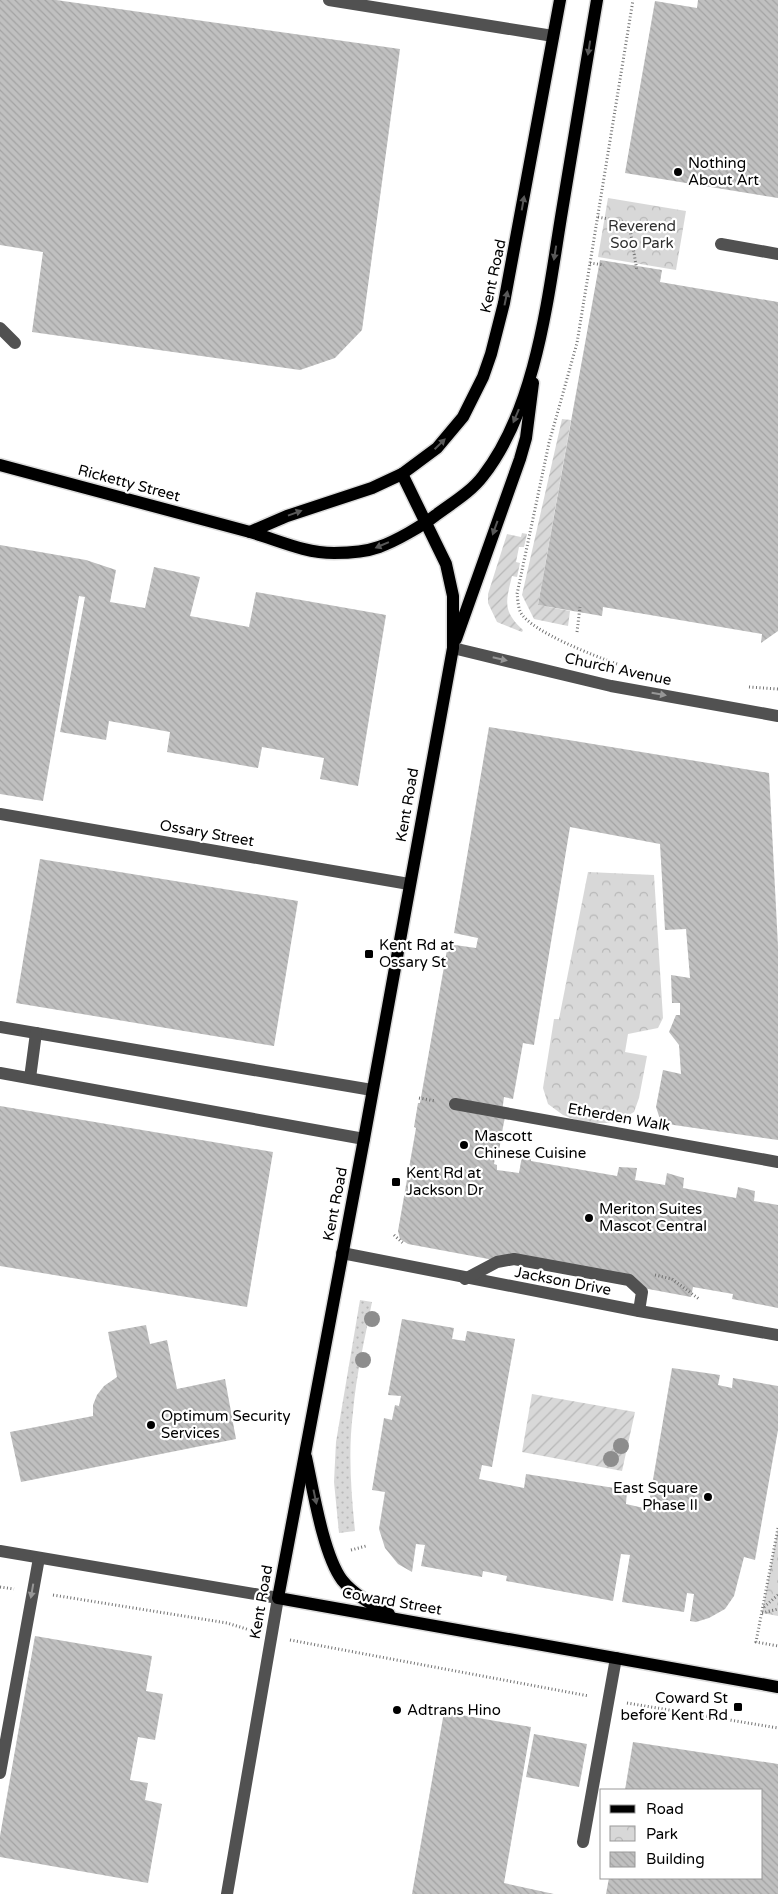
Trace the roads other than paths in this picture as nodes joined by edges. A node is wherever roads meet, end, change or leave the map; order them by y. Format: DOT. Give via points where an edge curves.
graph roads {
  1 [pos="329,0"];
  2 [pos="560,0"];
  3 [pos="597,0"];
  4 [pos="553,36"];
  5 [pos="722,244"];
  6 [pos="778,254"];
  7 [pos="0,328"];
  8 [pos="15,343"];
  9 [pos="536,353"];
  10 [pos="0,464"];
  11 [pos="402,474"];
  12 [pos="426,523"];
  13 [pos="250,532"];
  14 [pos="453,648"];
  15 [pos="778,716"];
  16 [pos="0,814"];
  17 [pos="409,884"];
  18 [pos="0,1027"];
  19 [pos="36,1033"];
  20 [pos="0,1073"];
  21 [pos="30,1078"];
  22 [pos="372,1090"];
  23 [pos="455,1104"];
  24 [pos="364,1139"];
  25 [pos="778,1162"];
  26 [pos="342,1254"];
  27 [pos="465,1279"];
  28 [pos="639,1312"];
  29 [pos="778,1335"];
  30 [pos="305,1450"];
  31 [pos="0,1551"];
  32 [pos="38,1558"];
  33 [pos="278,1598"];
  34 [pos="400,1619"];
  35 [pos="616,1658"];
  36 [pos="778,1687"];
  37 [pos="0,1772"];
  38 [pos="583,1842"];
  39 [pos="227,1894"];
  1 -- 4 [label="street"];
  2 -- 4 [label="main road, Kent Road"];
  3 -- 9 [label="main road, one-way"];
  11 -- 4 [label="main road, Kent Road, one-way" via="437,448 463,417 491,354 515,251"];
  5 -- 6 [label="street"];
  7 -- 8 [label="street"];
  9 -- 12 [label="main road, one-way" via="522,401 498,453 478,482"];
  9 -- 14 [label="main road, one-way" via="530,414 520,460"];
  10 -- 13 [label="main road, Ricketty Street"];
  11 -- 12 [label="main road, Kent Road"];
  13 -- 11 [label="main road, one-way"];
  12 -- 13 [label="main road, Ricketty Street, one-way" via="379,547 332,553 305,551"];
  12 -- 14 [label="main road, Kent Road" via="451,582 454,596"];
  14 -- 15 [label="street, Church Avenue, one-way" via="611,686"];
  14 -- 17 [label="main road, Kent Road"];
  16 -- 17 [label="street, Ossary Street"];
  17 -- 22 [label="main road, Kent Road"];
  18 -- 19 [label="street"];
  19 -- 21 [label="street"];
  19 -- 22 [label="street"];
  20 -- 21 [label="street"];
  21 -- 24 [label="street"];
  22 -- 24 [label="main road, Kent Road"];
  23 -- 25 [label="street, Etherden Walk"];
  24 -- 26 [label="main road, Kent Road"];
  26 -- 27 [label="street, Jackson Drive"];
  26 -- 30 [label="main road, Kent Road"];
  27 -- 28 [label="street, Jackson Drive"];
  27 -- 28 [label="street" via="497,1262 514,1259 629,1280 642,1292"];
  28 -- 29 [label="street, Jackson Drive"];
  30 -- 33 [label="main road, Kent Road"];
  30 -- 34 [label="main road, one-way" via="330,1556 342,1580 358,1596"];
  31 -- 32 [label="street, Coward Street"];
  32 -- 33 [label="street, Coward Street"];
  32 -- 37 [label="street, one-way"];
  33 -- 34 [label="main road, Coward Street"];
  33 -- 39 [label="street, Kent Road"];
  34 -- 35 [label="main road, Coward Street"];
  35 -- 36 [label="main road, Coward Street"];
  35 -- 38 [label="street"];
}
